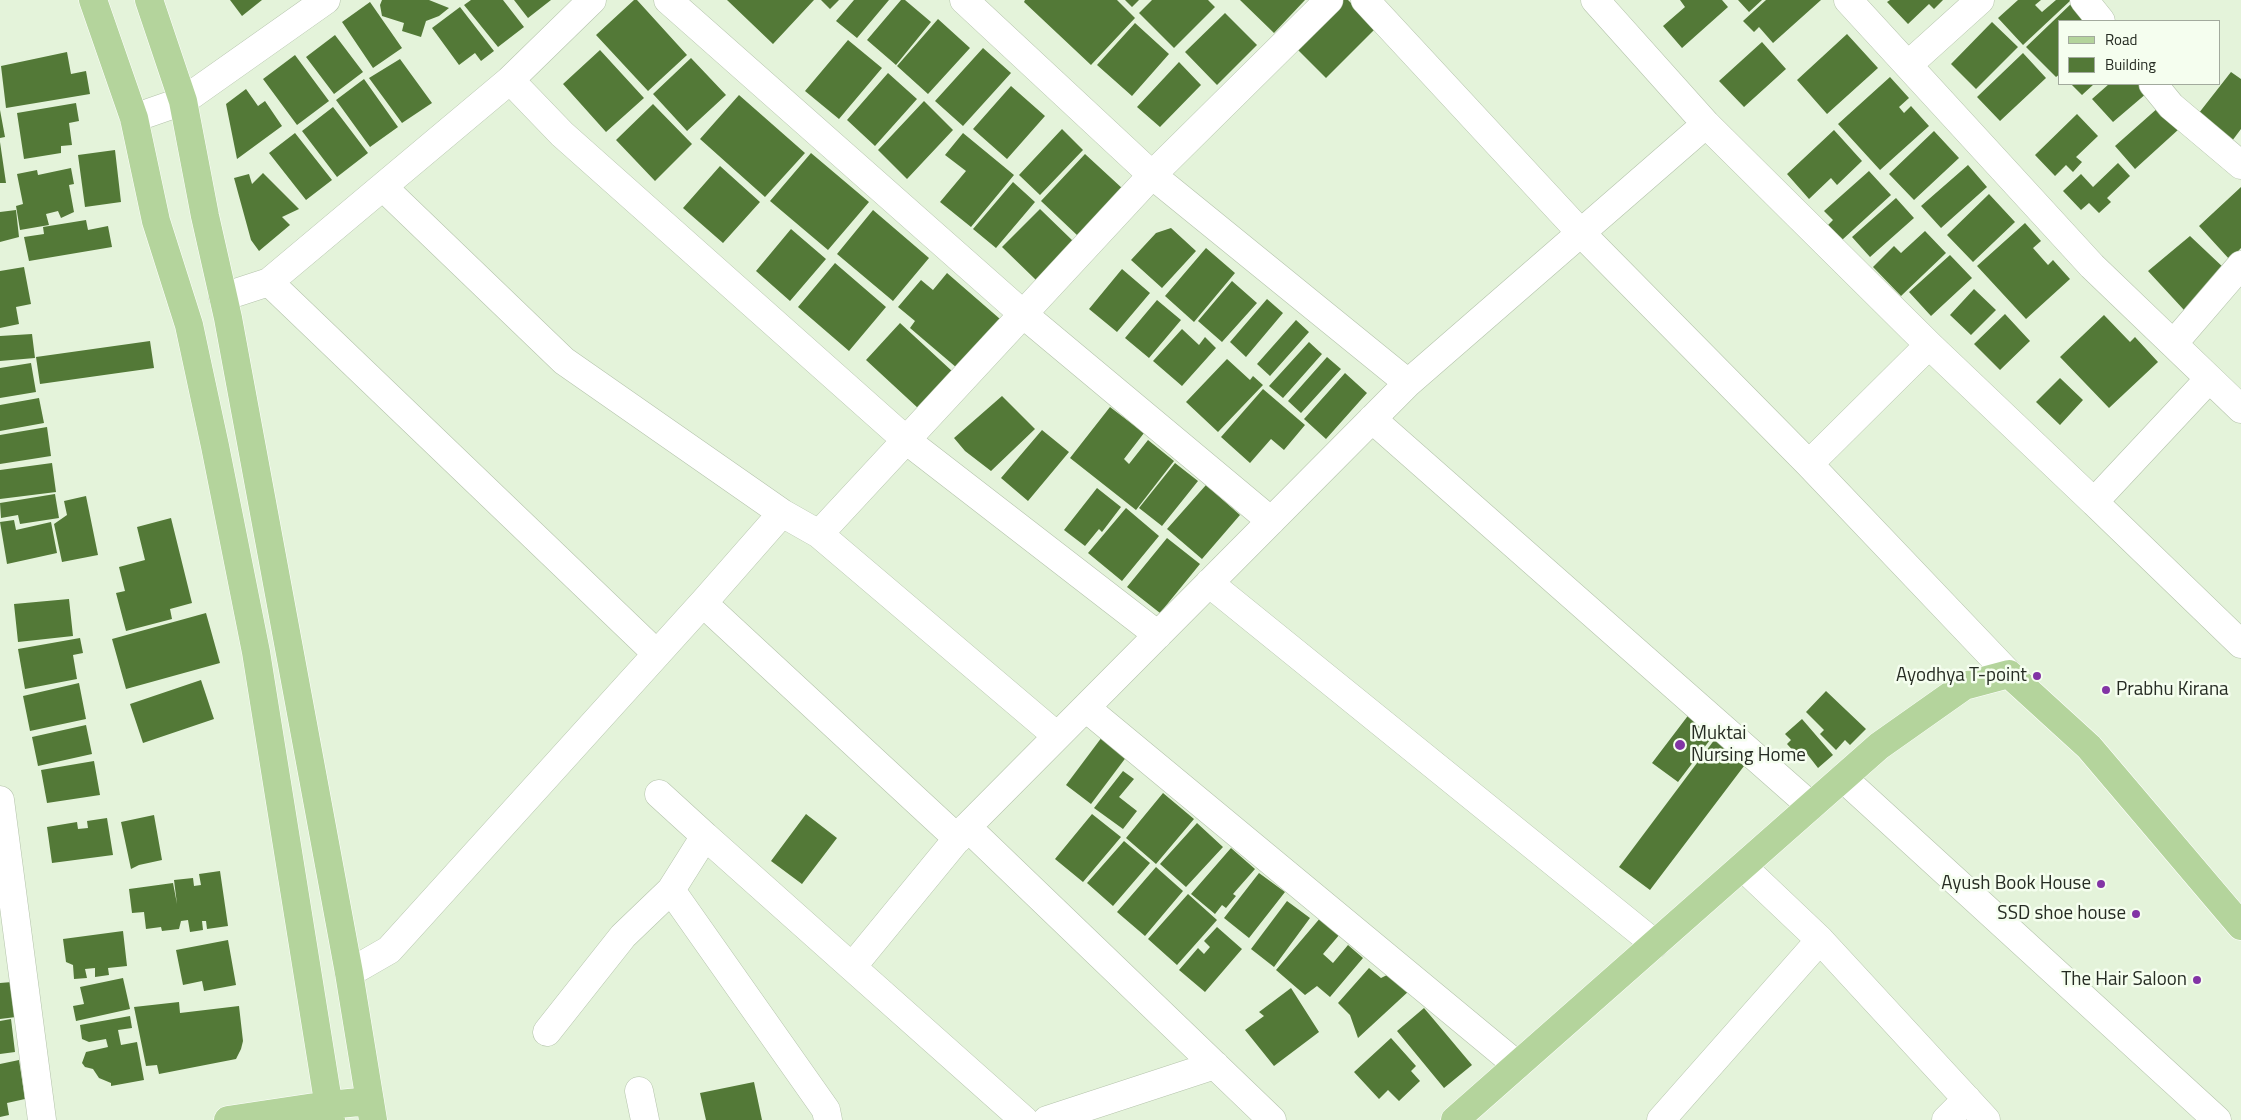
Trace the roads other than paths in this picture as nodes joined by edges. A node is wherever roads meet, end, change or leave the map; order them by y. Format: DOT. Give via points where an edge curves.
graph roads {
  1 [pos="93,0"];
  2 [pos="149,0"];
  3 [pos="326,0"];
  4 [pos="592,0"];
  5 [pos="668,0"];
  6 [pos="964,0"];
  7 [pos="1329,0"];
  8 [pos="1365,0"];
  9 [pos="1595,0"];
  10 [pos="1848,0"];
  11 [pos="1980,0"];
  12 [pos="2084,0"];
  13 [pos="299,8"];
  14 [pos="2100,20"];
  15 [pos="1908,65"];
  16 [pos="510,80"];
  17 [pos="2154,85"];
  18 [pos="183,101"];
  19 [pos="134,118"];
  20 [pos="1706,124"];
  21 [pos="2239,158"];
  22 [pos="1152,175"];
  23 [pos="383,187"];
  24 [pos="1581,233"];
  25 [pos="2241,265"];
  26 [pos="270,282"];
  27 [pos="223,297"];
  28 [pos="1023,314"];
  29 [pos="2174,343"];
  30 [pos="1929,345"];
  31 [pos="2209,379"];
  32 [pos="1408,383"];
  33 [pos="2241,409"];
  34 [pos="1372,419"];
  35 [pos="906,440"];
  36 [pos="1809,464"];
  37 [pos="2094,502"];
  38 [pos="782,513"];
  39 [pos="1271,521"];
  40 [pos="819,534"];
  41 [pos="1210,583"];
  42 [pos="703,603"];
  43 [pos="1158,635"];
  44 [pos="2241,644"];
  45 [pos="657,654"];
  46 [pos="2009,674"];
  47 [pos="1086,708"];
  48 [pos="1058,736"];
  49 [pos="1843,778"];
  50 [pos="659,794"];
  51 [pos="0,800"];
  52 [pos="1811,806"];
  53 [pos="963,833"];
  54 [pos="705,836"];
  55 [pos="1742,867"];
  56 [pos="671,890"];
  57 [pos="2241,926"];
  58 [pos="1820,940"];
  59 [pos="1655,944"];
  60 [pos="852,967"];
  61 [pos="349,972"];
  62 [pos="547,1032"];
  63 [pos="1215,1065"];
  64 [pos="1518,1065"];
  65 [pos="639,1091"];
  66 [pos="1967,1099"];
  67 [pos="371,1110"];
  68 [pos="330,1112"];
  69 [pos="42,1120"];
  70 [pos="228,1120"];
  71 [pos="645,1120"];
  72 [pos="828,1120"];
  73 [pos="1024,1120"];
  74 [pos="1047,1120"];
  75 [pos="1272,1120"];
  76 [pos="1455,1120"];
  77 [pos="1661,1120"];
  78 [pos="1946,1120"];
  79 [pos="1986,1120"];
  80 [pos="2217,1120"];
  1 -- 19 [label="main road"];
  2 -- 18 [label="main road"];
  3 -- 13 [label="street"];
  4 -- 16 [label="street"];
  5 -- 28 [label="street"];
  6 -- 22 [label="street"];
  7 -- 22 [label="street"];
  8 -- 24 [label="street"];
  9 -- 20 [label="street"];
  10 -- 15 [label="street"];
  11 -- 15 [label="street"];
  12 -- 14 [label="street"];
  13 -- 18 [label="street"];
  15 -- 29 [label="street" via="2092,266"];
  16 -- 23 [label="street"];
  16 -- 35 [label="street" via="562,134"];
  17 -- 21 [label="street" via="2171,106"];
  18 -- 19 [label="street"];
  18 -- 27 [label="main road"];
  19 -- 68 [label="main road" via="156,221 188,325 256,652"];
  20 -- 24 [label="street"];
  20 -- 30 [label="street"];
  22 -- 28 [label="street"];
  22 -- 32 [label="street"];
  23 -- 26 [label="street"];
  23 -- 38 [label="street" via="564,361"];
  24 -- 32 [label="street"];
  24 -- 36 [label="street"];
  25 -- 29 [label="street"];
  26 -- 27 [label="street"];
  26 -- 45 [label="street"];
  27 -- 61 [label="main road"];
  28 -- 35 [label="street"];
  28 -- 39 [label="street"];
  29 -- 31 [label="street"];
  30 -- 36 [label="street"];
  30 -- 37 [label="street"];
  31 -- 33 [label="street"];
  31 -- 37 [label="street"];
  32 -- 34 [label="street"];
  34 -- 39 [label="street"];
  34 -- 52 [label="street"];
  35 -- 40 [label="street"];
  35 -- 43 [label="street"];
  36 -- 46 [label="street"];
  37 -- 44 [label="street"];
  38 -- 40 [label="street"];
  38 -- 42 [label="street"];
  39 -- 41 [label="street"];
  40 -- 48 [label="street"];
  41 -- 43 [label="street"];
  41 -- 59 [label="street"];
  42 -- 45 [label="street"];
  42 -- 53 [label="street"];
  43 -- 47 [label="street"];
  45 -- 61 [label="street" via="389,950"];
  46 -- 49 [label="main road" via="1964,686 1879,746"];
  46 -- 57 [label="main road" via="2089,747"];
  47 -- 48 [label="street"];
  47 -- 64 [label="street"];
  48 -- 53 [label="street"];
  49 -- 52 [label="main road"];
  49 -- 80 [label="street"];
  50 -- 54 [label="street"];
  51 -- 69 [label="street"];
  52 -- 55 [label="main road"];
  53 -- 60 [label="street"];
  53 -- 63 [label="street"];
  54 -- 56 [label="street"];
  54 -- 60 [label="street"];
  55 -- 58 [label="street"];
  55 -- 59 [label="main road"];
  56 -- 62 [label="street" via="623,936"];
  56 -- 72 [label="street" via="826,1110"];
  58 -- 66 [label="street"];
  58 -- 77 [label="street"];
  59 -- 64 [label="main road"];
  60 -- 73 [label="street"];
  61 -- 67 [label="main road"];
  63 -- 74 [label="street"];
  63 -- 75 [label="street"];
  64 -- 76 [label="main road"];
  65 -- 71 [label="street"];
  66 -- 78 [label="street"];
  66 -- 79 [label="street"];
  67 -- 68 [label="main road"];
  68 -- 70 [label="main road"];
}
